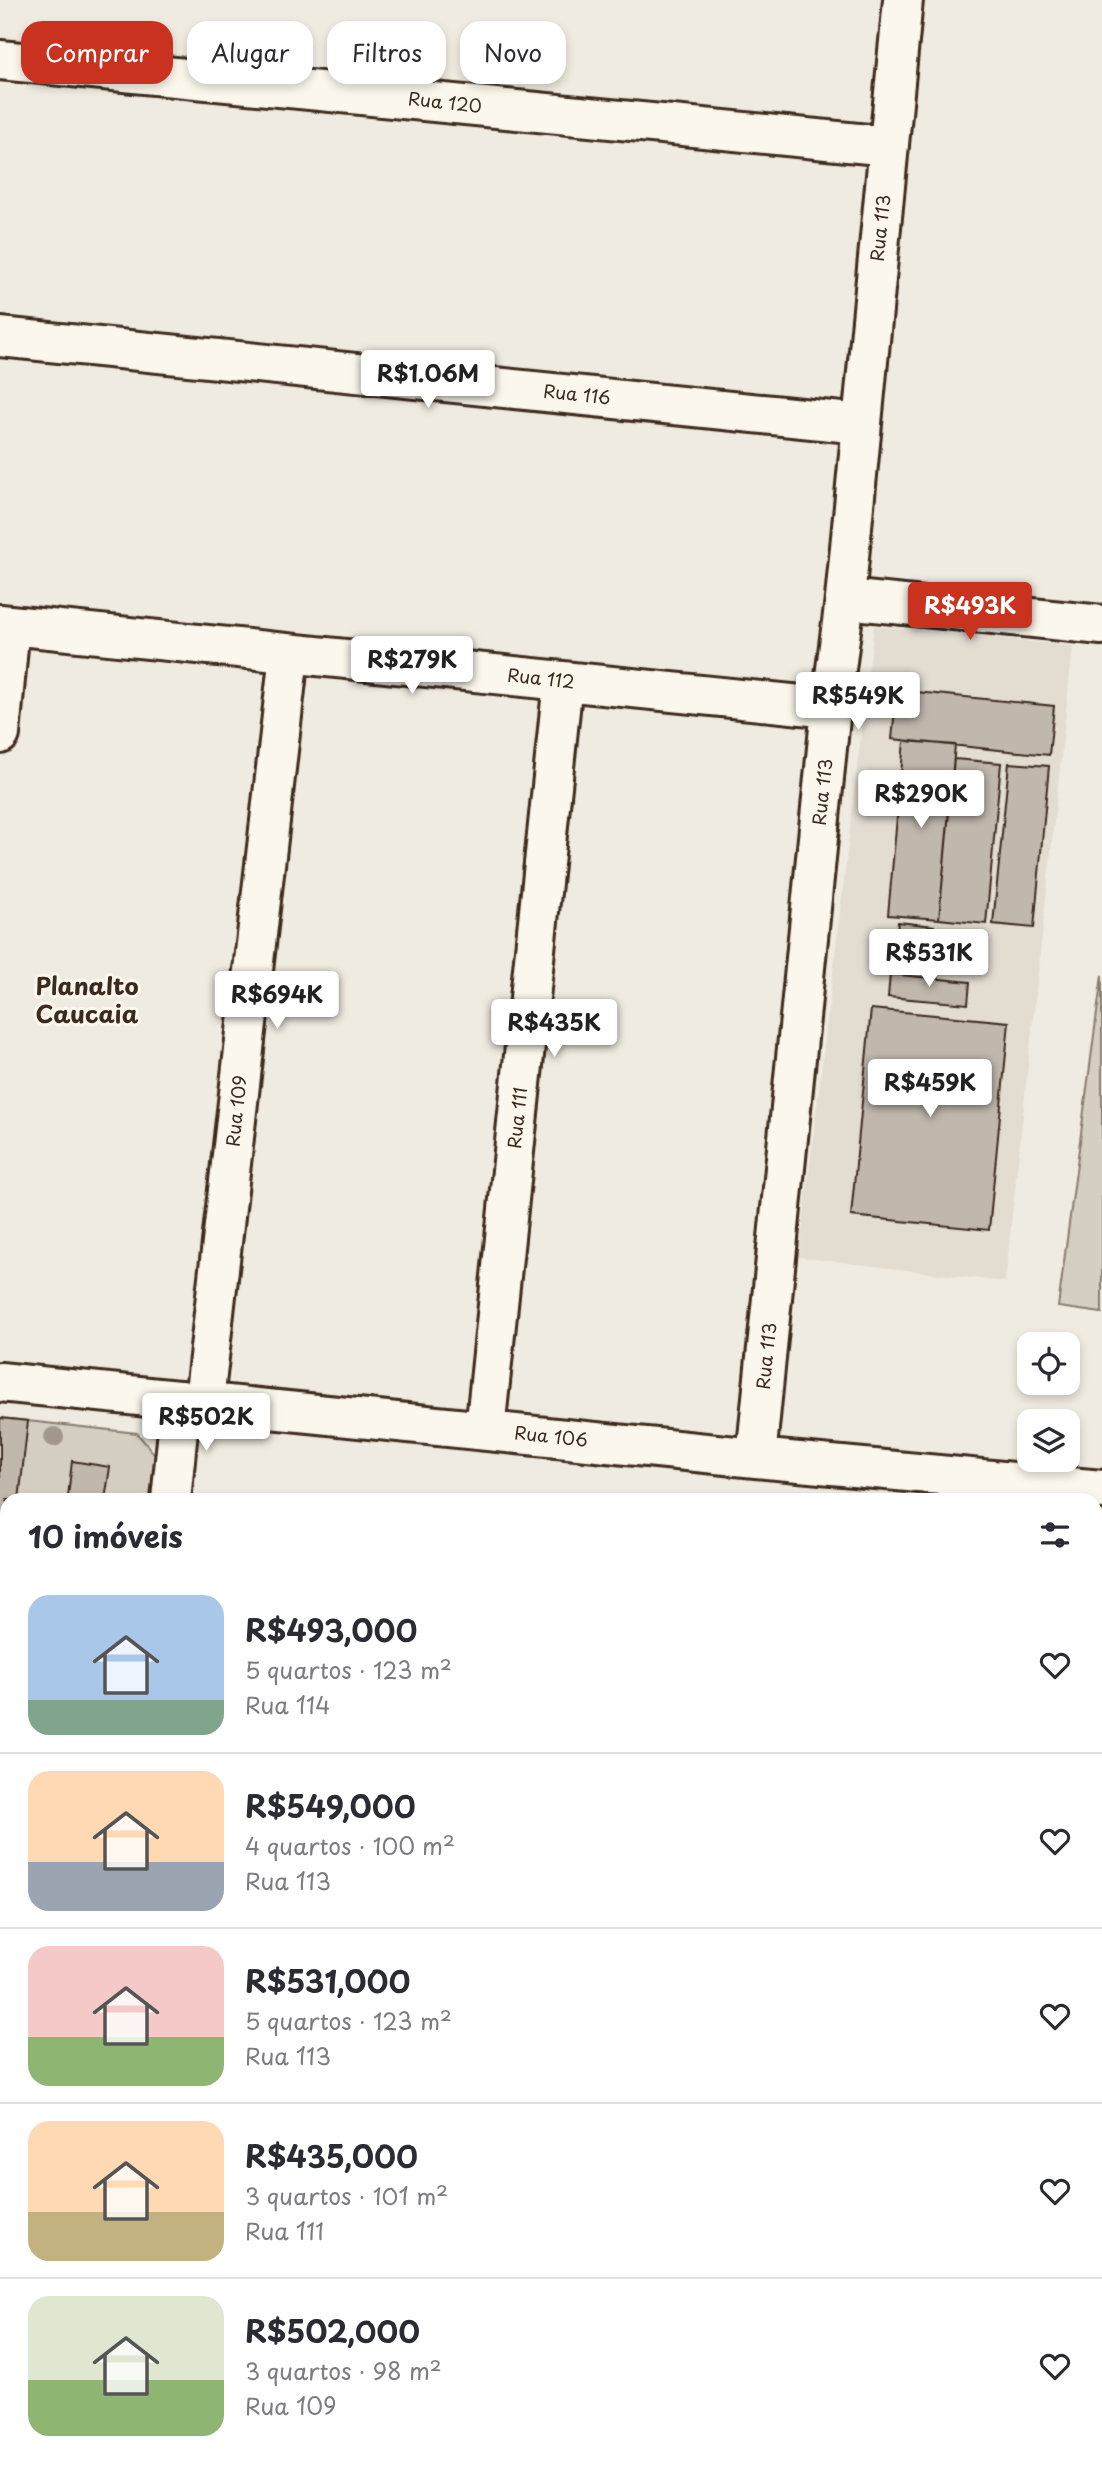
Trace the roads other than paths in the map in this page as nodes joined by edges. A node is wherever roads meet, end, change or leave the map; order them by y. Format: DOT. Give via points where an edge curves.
graph roads {
  1 [pos="903,0"];
  2 [pos="0,60"];
  3 [pos="890,146"];
  4 [pos="0,337"];
  5 [pos="861,424"];
  6 [pos="845,599"];
  7 [pos="5,625"];
  8 [pos="1102,625"];
  9 [pos="289,654"];
  10 [pos="563,681"];
  11 [pos="831,708"];
  12 [pos="0,734"];
  13 [pos="0,1382"];
  14 [pos="193,1401"];
  15 [pos="485,1430"];
  16 [pos="756,1458"];
  17 [pos="1102,1490"];
  18 [pos="173,1493"];
  1 -- 3 [label="street, Rua 113"];
  2 -- 3 [label="street, Rua 120"];
  3 -- 5 [label="street, Rua 113"];
  4 -- 5 [label="street, Rua 116"];
  5 -- 6 [label="street, Rua 113"];
  6 -- 8 [label="street"];
  6 -- 11 [label="street, Rua 113"];
  7 -- 9 [label="street, Rua 112"];
  7 -- 12 [label="street"];
  9 -- 10 [label="street, Rua 112"];
  9 -- 14 [label="street, Rua 109"];
  10 -- 11 [label="street, Rua 112"];
  10 -- 15 [label="street, Rua 111"];
  11 -- 16 [label="street, Rua 113"];
  13 -- 14 [label="street, Rua 106"];
  14 -- 15 [label="street, Rua 106"];
  14 -- 18 [label="street, Rua 109"];
  15 -- 16 [label="street, Rua 106"];
  16 -- 17 [label="street, Rua 106"];
}
